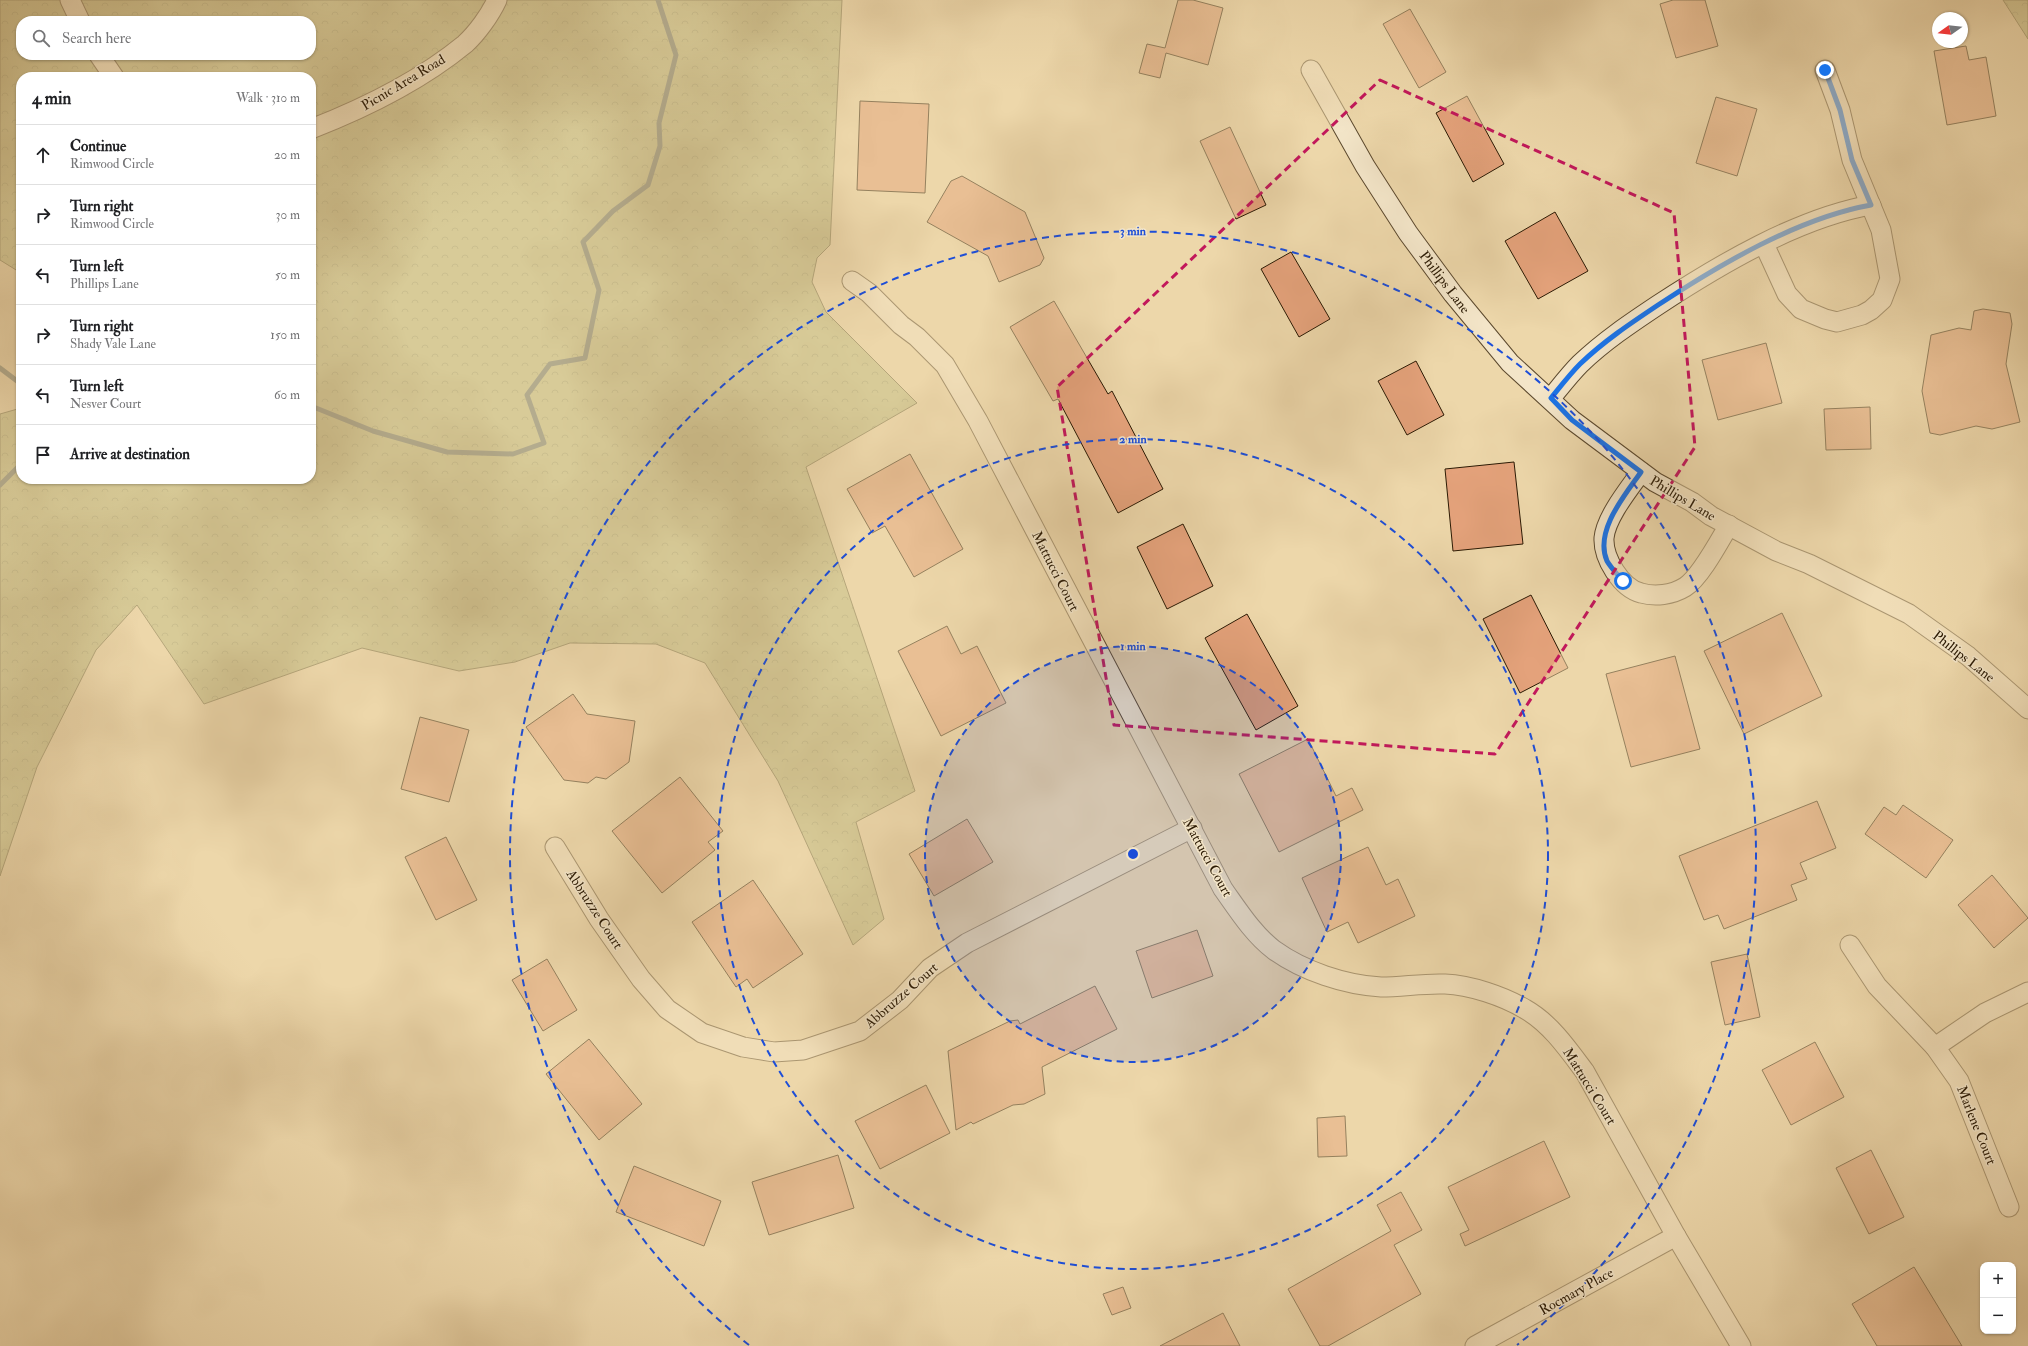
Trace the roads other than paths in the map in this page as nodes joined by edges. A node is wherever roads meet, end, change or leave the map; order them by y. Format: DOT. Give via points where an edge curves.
graph roads {
  1 [pos="70,0"];
  2 [pos="498,0"];
  3 [pos="78,16"];
  4 [pos="102,60"];
  5 [pos="1311,70"];
  6 [pos="1825,70"];
  7 [pos="111,72"];
  8 [pos="316,127"];
  9 [pos="1871,205"];
  10 [pos="1764,244"];
  11 [pos="852,281"];
  12 [pos="1551,398"];
  13 [pos="1641,472"];
  14 [pos="1729,525"];
  15 [pos="2028,708"];
  16 [pos="1192,828"];
  17 [pos="554,847"];
  18 [pos="1850,945"];
  19 [pos="2028,992"];
  20 [pos="1935,1047"];
  21 [pos="2009,1207"];
  22 [pos="1676,1236"];
  23 [pos="1475,1346"];
  24 [pos="1741,1346"];
  1 -- 3 [label="street"];
  2 -- 8 [label="street, Picnic Area Road" via="466,43 422,74 345,116"];
  4 -- 7 [label="street"];
  5 -- 12 [label="street, Phillips Lane" via="1364,166 1452,294 1505,358"];
  6 -- 9 [label="street" via="1840,110 1852,160"];
  9 -- 10 [label="street" via="1819,219"];
  9 -- 10 [label="street" via="1881,230 1890,279 1882,300 1862,315 1837,322 1801,309 1787,294"];
  10 -- 12 [label="street" via="1672,296 1611,338 1580,364"];
  11 -- 16 [label="street, Mattucci Court" via="917,337 945,365 978,421"];
  12 -- 13 [label="street, Phillips Lane" via="1572,420"];
  13 -- 14 [label="street, Phillips Lane"];
  13 -- 14 [label="street" via="1614,511 1604,538 1607,561 1623,581 1640,593 1661,596 1686,587 1707,563"];
  14 -- 15 [label="street, Phillips Lane" via="1776,551 1809,564 1909,614 1968,656"];
  16 -- 17 [label="street, Abbruzze Court" via="967,943 930,968 900,1000 860,1031 803,1050 774,1052 702,1033 667,1010 641,979 599,919"];
  16 -- 22 [label="street, Mattucci Court" via="1223,889 1248,923 1273,949 1298,964 1357,984 1382,987 1445,984 1476,990 1502,997 1526,1009 1547,1026 1585,1072"];
  18 -- 20 [label="street, Marlene Court" via="1876,986"];
  19 -- 20 [label="street" via="1985,1013"];
  20 -- 21 [label="street, Marlene Court" via="1959,1081"];
  22 -- 23 [label="street, Rocmary Place"];
  22 -- 24 [label="street, Mattucci Court"];
}
